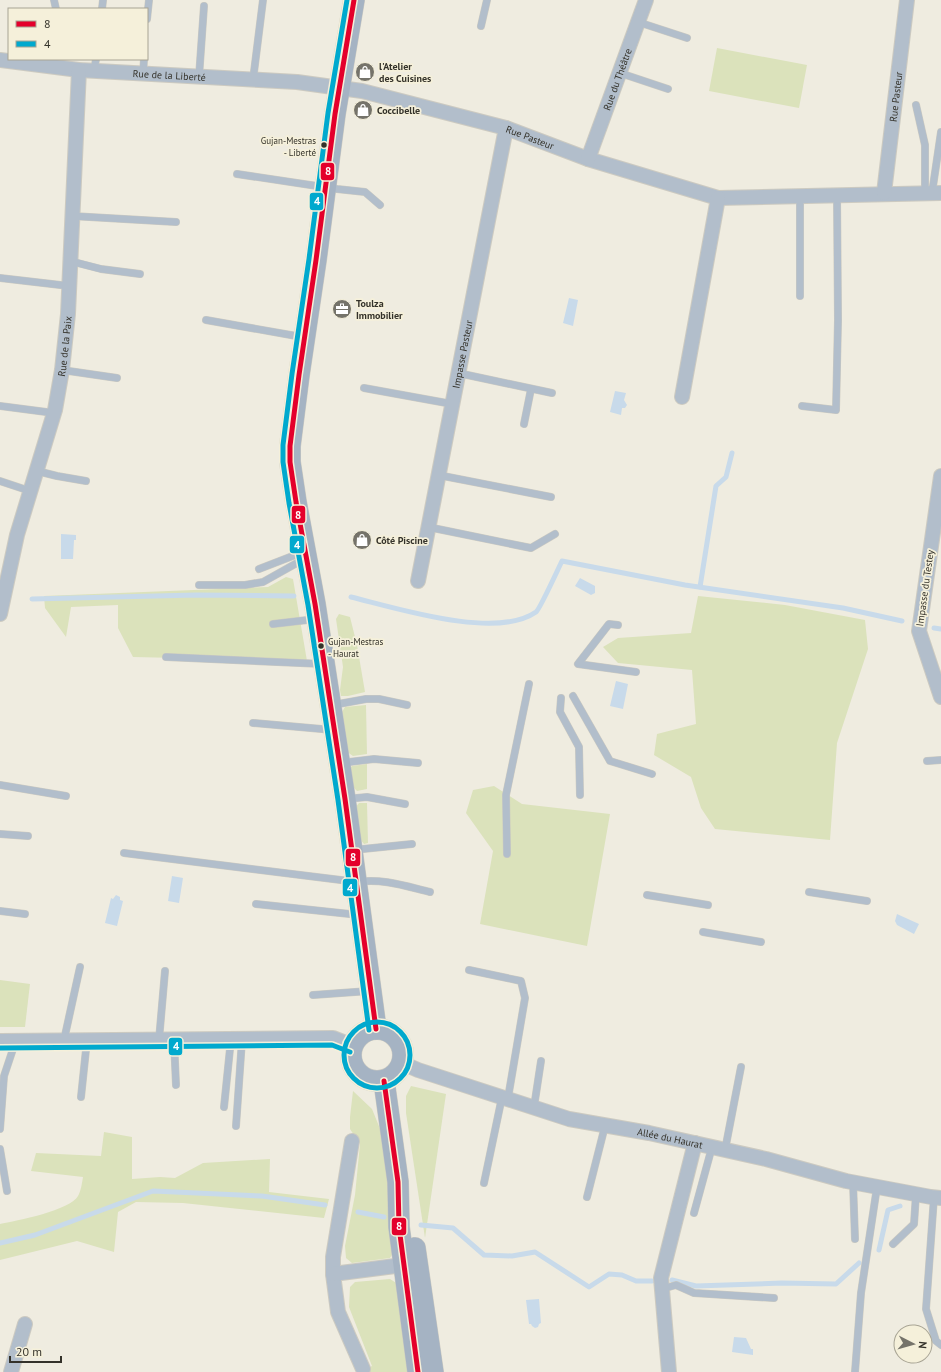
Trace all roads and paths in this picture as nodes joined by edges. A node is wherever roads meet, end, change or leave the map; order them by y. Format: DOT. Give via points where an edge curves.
graph roads {
  1 [pos="263,0"];
  2 [pos="354,0"];
  3 [pos="487,0"];
  4 [pos="646,0"];
  5 [pos="907,0"];
  6 [pos="204,6"];
  7 [pos="638,22"];
  8 [pos="481,26"];
  9 [pos="687,38"];
  10 [pos="0,60"];
  11 [pos="144,60"];
  12 [pos="95,65"];
  13 [pos="70,66"];
  14 [pos="620,73"];
  15 [pos="143,74"];
  16 [pos="200,77"];
  17 [pos="253,80"];
  18 [pos="339,88"];
  19 [pos="668,89"];
  20 [pos="916,105"];
  21 [pos="506,128"];
  22 [pos="941,132"];
  23 [pos="588,159"];
  24 [pos="237,174"];
  25 [pos="326,187"];
  26 [pos="884,193"];
  27 [pos="932,193"];
  28 [pos="837,195"];
  29 [pos="800,196"];
  30 [pos="718,198"];
  31 [pos="380,205"];
  32 [pos="72,216"];
  33 [pos="176,222"];
  34 [pos="70,262"];
  35 [pos="140,274"];
  36 [pos="0,278"];
  37 [pos="70,286"];
  38 [pos="800,296"];
  39 [pos="206,320"];
  40 [pos="304,337"];
  41 [pos="62,370"];
  42 [pos="458,373"];
  43 [pos="116,378"];
  44 [pos="364,388"];
  45 [pos="530,389"];
  46 [pos="552,393"];
  47 [pos="682,397"];
  48 [pos="452,404"];
  49 [pos="0,406"];
  50 [pos="802,406"];
  51 [pos="54,413"];
  52 [pos="524,424"];
  53 [pos="36,471"];
  54 [pos="438,475"];
  55 [pos="941,476"];
  56 [pos="0,481"];
  57 [pos="86,481"];
  58 [pos="30,490"];
  59 [pos="551,497"];
  60 [pos="428,527"];
  61 [pos="555,534"];
  62 [pos="306,555"];
  63 [pos="259,569"];
  64 [pos="418,581"];
  65 [pos="199,586"];
  66 [pos="1,597"];
  67 [pos="0,614"];
  68 [pos="317,618"];
  69 [pos="273,624"];
  70 [pos="618,625"];
  71 [pos="166,657"];
  72 [pos="325,664"];
  73 [pos="636,672"];
  74 [pos="529,684"];
  75 [pos="573,696"];
  76 [pos="941,697"];
  77 [pos="561,698"];
  78 [pos="408,704"];
  79 [pos="331,705"];
  80 [pos="253,723"];
  81 [pos="335,730"];
  82 [pos="941,760"];
  83 [pos="928,761"];
  84 [pos="418,763"];
  85 [pos="340,764"];
  86 [pos="652,774"];
  87 [pos="0,785"];
  88 [pos="66,796"];
  89 [pos="580,796"];
  90 [pos="346,799"];
  91 [pos="405,804"];
  92 [pos="0,834"];
  93 [pos="28,836"];
  94 [pos="412,844"];
  95 [pos="352,850"];
  96 [pos="124,853"];
  97 [pos="507,854"];
  98 [pos="357,882"];
  99 [pos="430,892"];
  100 [pos="809,892"];
  101 [pos="647,895"];
  102 [pos="867,901"];
  103 [pos="256,904"];
  104 [pos="708,905"];
  105 [pos="0,911"];
  106 [pos="25,914"];
  107 [pos="361,915"];
  108 [pos="704,932"];
  109 [pos="761,942"];
  110 [pos="80,966"];
  111 [pos="469,970"];
  112 [pos="165,971"];
  113 [pos="371,991"];
  114 [pos="313,995"];
  115 [pos="376,1029"];
  116 [pos="15,1040"];
  117 [pos="64,1040"];
  118 [pos="87,1040"];
  119 [pos="159,1040"];
  120 [pos="174,1040"];
  121 [pos="237,1040"];
  122 [pos="0,1041"];
  123 [pos="353,1046"];
  124 [pos="542,1061"];
  125 [pos="402,1064"];
  126 [pos="741,1067"];
  127 [pos="384,1081"];
  128 [pos="176,1085"];
  129 [pos="81,1096"];
  130 [pos="505,1098"];
  131 [pos="224,1107"];
  132 [pos="534,1107"];
  133 [pos="236,1126"];
  134 [pos="605,1126"];
  135 [pos="0,1129"];
  136 [pos="352,1141"];
  137 [pos="695,1143"];
  138 [pos="712,1147"];
  139 [pos="0,1149"];
  140 [pos="725,1150"];
  141 [pos="853,1182"];
  142 [pos="484,1183"];
  143 [pos="877,1187"];
  144 [pos="7,1191"];
  145 [pos="916,1194"];
  146 [pos="587,1197"];
  147 [pos="938,1198"];
  148 [pos="694,1213"];
  149 [pos="855,1239"];
  150 [pos="893,1244"];
  151 [pos="410,1264"];
  152 [pos="333,1274"];
  153 [pos="662,1289"];
  154 [pos="774,1298"];
  155 [pos="24,1324"];
  156 [pos="941,1345"];
  157 [pos="363,1369"];
  158 [pos="11,1372"];
  159 [pos="418,1372"];
  160 [pos="433,1372"];
  161 [pos="668,1372"];
  162 [pos="855,1372"];
  1 -- 17 [label="lane"];
  2 -- 18 [label="main road"];
  3 -- 8 [label="lane"];
  4 -- 7 [label="street, Rue du Théâtre"];
  5 -- 26 [label="street, Rue Pasteur"];
  6 -- 16 [label="lane"];
  7 -- 9 [label="lane"];
  7 -- 14 [label="street, Rue du Théâtre"];
  10 -- 13 [label="street, Rue de la Liberté"];
  11 -- 15 [label="lane"];
  12 -- 13 [label="street, Rue de la Liberté"];
  12 -- 15 [label="street, Rue de la Liberté"];
  13 -- 32 [label="street, Rue de la Paix"];
  14 -- 19 [label="lane"];
  14 -- 23 [label="street, Rue du Théâtre"];
  15 -- 16 [label="street, Rue de la Liberté"];
  16 -- 17 [label="street, Rue de la Liberté"];
  17 -- 18 [label="street, Rue de la Liberté" via="297,82"];
  18 -- 21 [label="street, Rue Pasteur" via="362,91"];
  18 -- 25 [label="main road"];
  20 -- 27 [label="lane"];
  21 -- 23 [label="street, Rue Pasteur"];
  21 -- 42 [label="street, Impasse Pasteur"];
  22 -- 27 [label="lane"];
  23 -- 30 [label="street, Rue Pasteur"];
  24 -- 25 [label="lane"];
  25 -- 31 [label="lane" via="365,192"];
  25 -- 40 [label="main road"];
  26 -- 27 [label="street, Rue Pasteur"];
  26 -- 28 [label="street, Rue Pasteur"];
  28 -- 29 [label="street, Rue Pasteur"];
  28 -- 50 [label="lane" via="836,410"];
  29 -- 30 [label="street, Rue Pasteur"];
  29 -- 38 [label="lane"];
  30 -- 47 [label="street"];
  32 -- 33 [label="lane"];
  32 -- 34 [label="street, Rue de la Paix"];
  34 -- 35 [label="lane"];
  34 -- 37 [label="street, Rue de la Paix"];
  36 -- 37 [label="lane"];
  37 -- 41 [label="street, Rue de la Paix"];
  39 -- 40 [label="lane"];
  40 -- 62 [label="main road" via="290,446 293,482"];
  41 -- 43 [label="lane"];
  41 -- 51 [label="street, Rue de la Paix"];
  42 -- 45 [label="lane"];
  42 -- 48 [label="street, Impasse Pasteur"];
  44 -- 48 [label="lane"];
  45 -- 46 [label="lane"];
  45 -- 52 [label="lane"];
  48 -- 54 [label="street, Impasse Pasteur"];
  49 -- 51 [label="lane"];
  51 -- 53 [label="street, Rue de la Paix"];
  53 -- 57 [label="lane"];
  53 -- 58 [label="street, Rue de la Paix"];
  54 -- 59 [label="lane"];
  54 -- 60 [label="street, Impasse Pasteur"];
  55 -- 76 [label="street, Impasse du Testey" via="919,631"];
  56 -- 58 [label="lane"];
  58 -- 66 [label="street, Rue de la Paix"];
  60 -- 61 [label="lane" via="530,548"];
  60 -- 64 [label="street, Impasse Pasteur"];
  62 -- 63 [label="lane"];
  62 -- 65 [label="lane" via="263,582"];
  62 -- 68 [label="main road"];
  66 -- 67 [label="street, Rue de la Paix"];
  68 -- 69 [label="lane"];
  68 -- 72 [label="main road"];
  70 -- 73 [label="lane" via="609,624 578,664"];
  71 -- 72 [label="lane"];
  72 -- 79 [label="main road"];
  74 -- 97 [label="lane" via="506,795"];
  75 -- 86 [label="lane" via="610,761"];
  77 -- 89 [label="lane" via="560,712 579,747"];
  78 -- 79 [label="lane" via="366,699"];
  79 -- 81 [label="main road"];
  80 -- 81 [label="lane"];
  81 -- 85 [label="main road"];
  82 -- 83 [label="lane"];
  84 -- 85 [label="lane" via="374,759"];
  85 -- 90 [label="main road"];
  87 -- 88 [label="lane"];
  90 -- 91 [label="lane" via="367,797"];
  90 -- 95 [label="main road"];
  92 -- 93 [label="lane"];
  94 -- 95 [label="lane"];
  95 -- 98 [label="main road"];
  96 -- 98 [label="lane"];
  98 -- 99 [label="lane" via="383,881"];
  98 -- 107 [label="main road"];
  100 -- 102 [label="lane"];
  101 -- 104 [label="lane"];
  103 -- 107 [label="lane"];
  105 -- 106 [label="lane"];
  107 -- 113 [label="main road"];
  108 -- 109 [label="lane"];
  110 -- 117 [label="lane"];
  111 -- 130 [label="lane" via="521,981 524,998"];
  112 -- 119 [label="lane"];
  113 -- 114 [label="lane"];
  113 -- 115 [label="main road"];
  115 -- 123 [label="main road" via="362,1034"];
  115 -- 125 [label="main road" via="384,1030 398,1039 404,1055"];
  116 -- 117 [label="street"];
  116 -- 122 [label="street"];
  116 -- 135 [label="lane" via="4,1076"];
  117 -- 118 [label="street"];
  118 -- 119 [label="street"];
  118 -- 129 [label="lane"];
  119 -- 120 [label="street"];
  120 -- 121 [label="street"];
  120 -- 128 [label="lane"];
  121 -- 123 [label="street" via="333,1038"];
  121 -- 131 [label="lane"];
  121 -- 133 [label="lane"];
  123 -- 127 [label="main road" via="352,1062 359,1073 368,1080"];
  124 -- 132 [label="lane"];
  125 -- 127 [label="main road" via="392,1077"];
  125 -- 130 [label="street, Allée du Haurat"];
  126 -- 140 [label="lane"];
  127 -- 151 [label="main road" via="398,1182 399,1227"];
  130 -- 132 [label="street, Allée du Haurat"];
  130 -- 142 [label="lane"];
  132 -- 134 [label="street, Allée du Haurat" via="569,1119"];
  134 -- 137 [label="street, Allée du Haurat"];
  134 -- 146 [label="lane"];
  136 -- 152 [label="street" via="333,1257"];
  137 -- 138 [label="street, Allée du Haurat"];
  137 -- 153 [label="street" via="661,1278"];
  138 -- 140 [label="street, Allée du Haurat"];
  138 -- 148 [label="lane"];
  139 -- 144 [label="lane"];
  140 -- 141 [label="street, Allée du Haurat"];
  141 -- 143 [label="street, Allée du Haurat"];
  141 -- 149 [label="lane"];
  143 -- 145 [label="street, Allée du Haurat"];
  143 -- 162 [label="lane" via="861,1293"];
  145 -- 147 [label="street, Allée du Haurat"];
  145 -- 150 [label="lane" via="914,1224"];
  147 -- 156 [label="lane" via="926,1309 936,1341"];
  151 -- 152 [label="street"];
  151 -- 159 [label="main road"];
  151 -- 160 [label="main road"];
  152 -- 157 [label="street" via="338,1312"];
  153 -- 154 [label="lane" via="676,1285 694,1293"];
  153 -- 161 [label="street"];
  155 -- 158 [label="street"];
}
